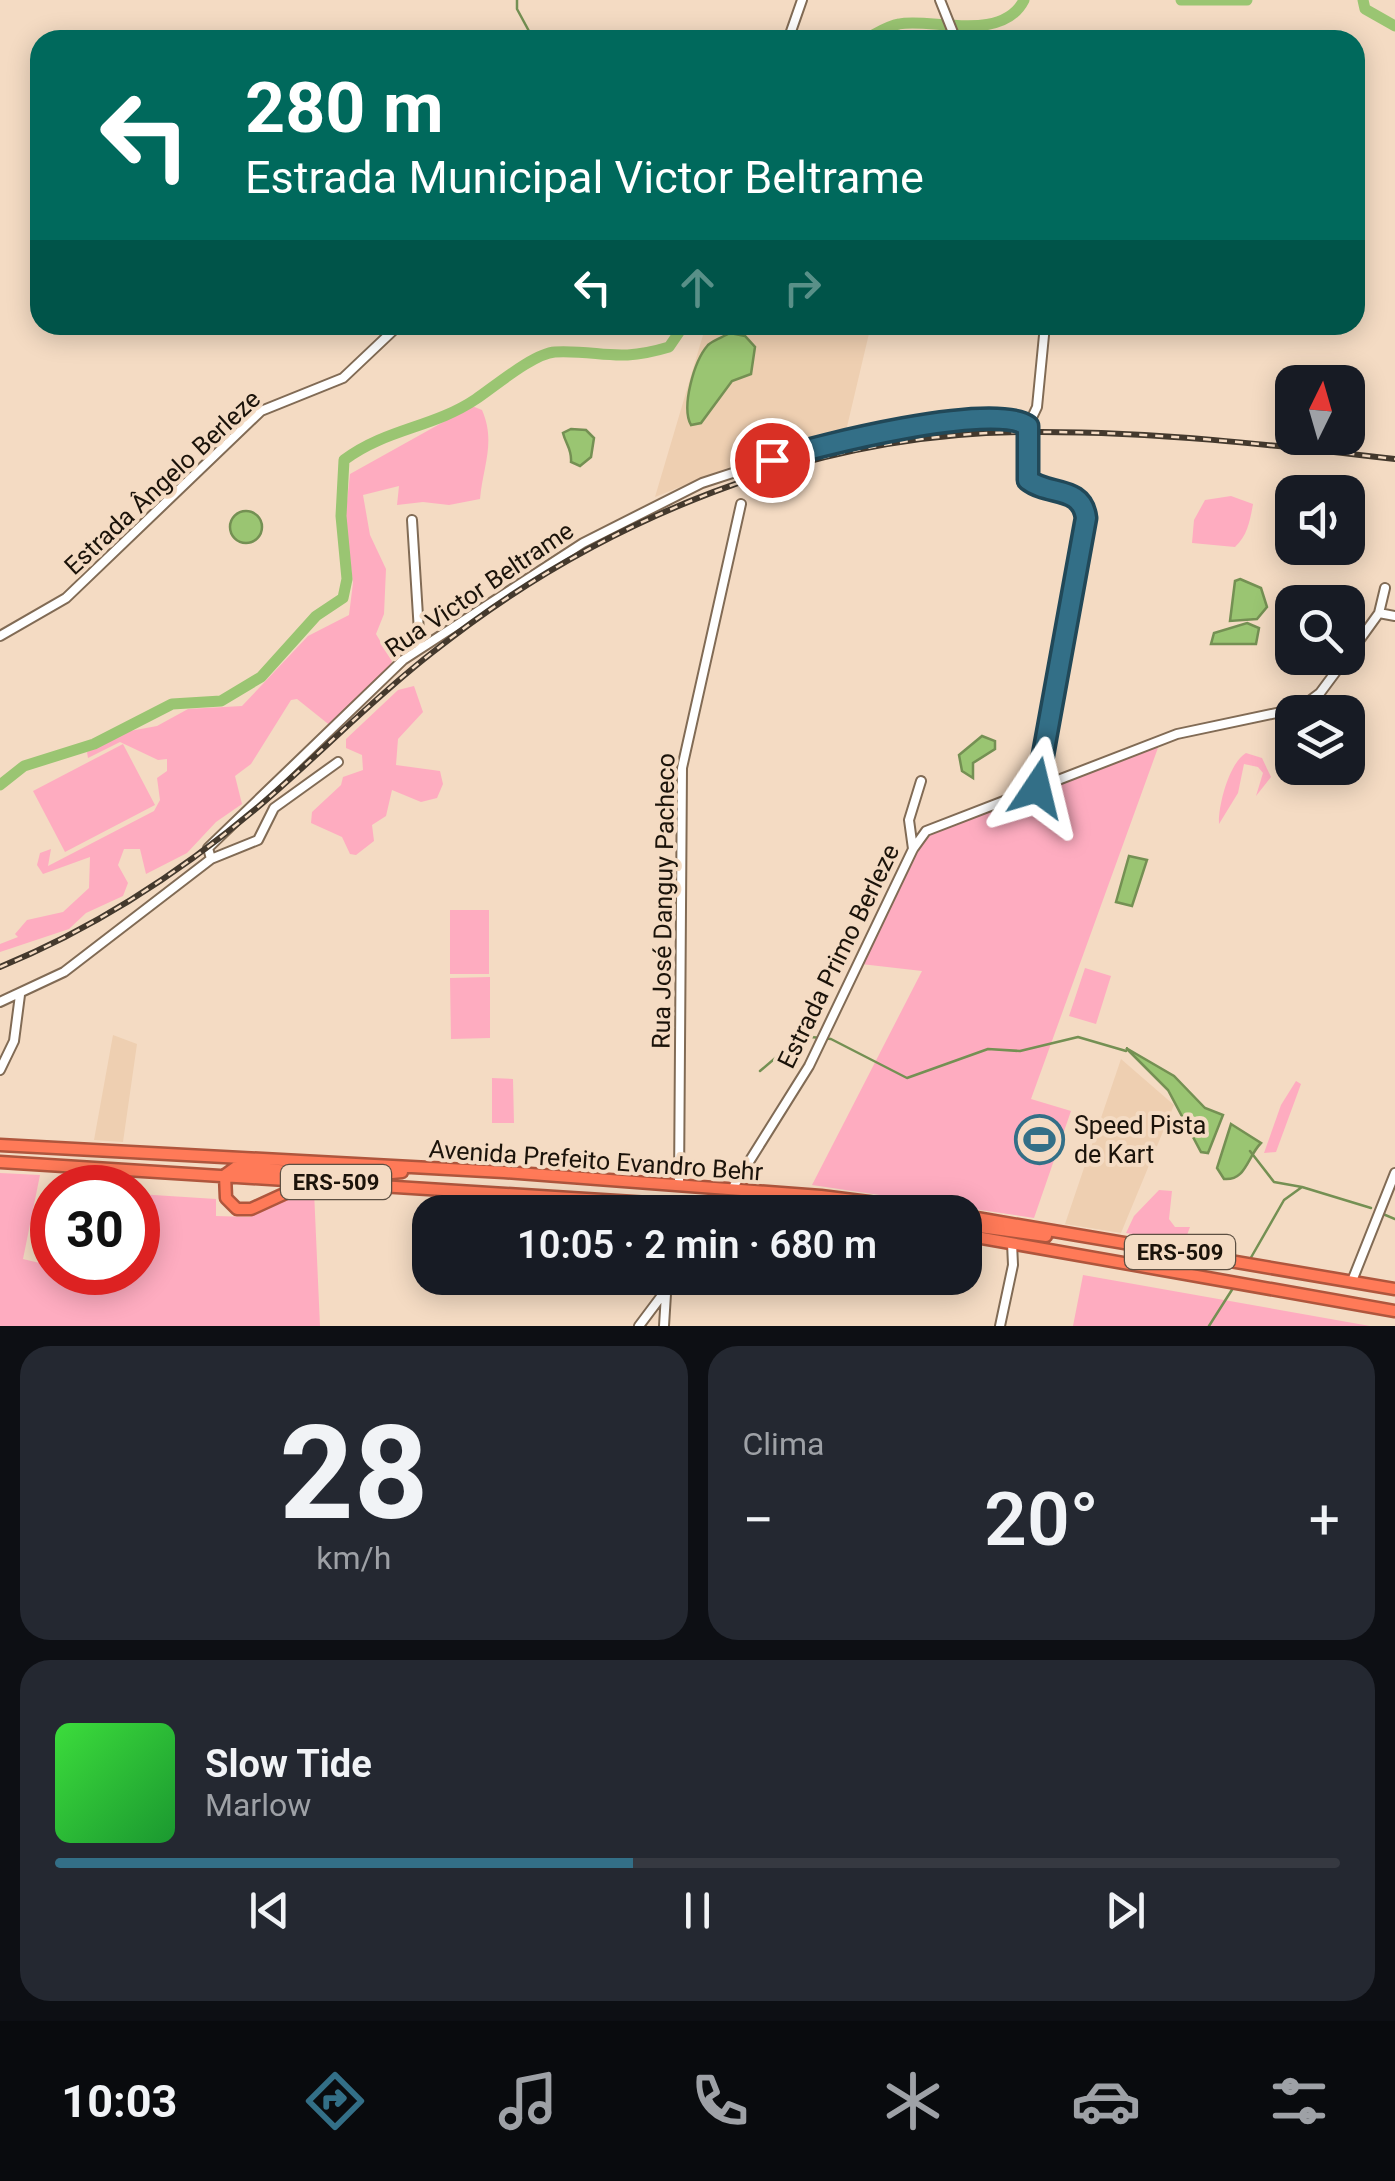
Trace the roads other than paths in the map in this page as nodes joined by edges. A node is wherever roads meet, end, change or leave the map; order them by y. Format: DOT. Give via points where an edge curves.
graph roads {
  1 [pos="802,0"];
  2 [pos="940,0"];
  3 [pos="792,30"];
  4 [pos="951,30"];
  5 [pos="389,335"];
  6 [pos="1045,335"];
  7 [pos="1028,426"];
  8 [pos="740,504"];
  9 [pos="412,520"];
  10 [pos="1385,588"];
  11 [pos="1378,613"];
  12 [pos="1395,616"];
  13 [pos="1365,631"];
  14 [pos="0,636"];
  15 [pos="420,648"];
  16 [pos="1334,675"];
  17 [pos="338,762"];
  18 [pos="921,780"];
  19 [pos="1037,788"];
  20 [pos="912,850"];
  21 [pos="212,859"];
  22 [pos="20,995"];
  23 [pos="0,1002"];
  24 [pos="0,1070"];
  25 [pos="0,1145"];
  26 [pos="0,1162"];
  27 [pos="429,1169"];
  28 [pos="1395,1172"];
  29 [pos="225,1175"];
  30 [pos="315,1180"];
  31 [pos="679,1184"];
  32 [pos="732,1188"];
  33 [pos="506,1195"];
  34 [pos="790,1195"];
  35 [pos="982,1219"];
  36 [pos="982,1227"];
  37 [pos="1072,1235"];
  38 [pos="982,1238"];
  39 [pos="1012,1244"];
  40 [pos="1030,1247"];
  41 [pos="1013,1265"];
  42 [pos="1352,1281"];
  43 [pos="1395,1288"];
  44 [pos="662,1295"];
  45 [pos="666,1295"];
  46 [pos="1395,1311"];
  47 [pos="639,1326"];
  48 [pos="664,1326"];
  49 [pos="1000,1326"];
  1 -- 3 [label="street"];
  2 -- 4 [label="street"];
  5 -- 14 [label="street, Estrada Ângelo Berleze" via="343,378 261,411 66,598"];
  6 -- 7 [label="street"];
  7 -- 15 [label="street, Rua Victor Beltrame" via="1014,418 914,426 716,478 583,543"];
  7 -- 19 [label="street" via="1028,480 1072,495 1086,518"];
  8 -- 31 [label="street, Rua José Danguy Pacheco" via="682,768"];
  9 -- 15 [label="street"];
  10 -- 11 [label="street, Estrada Primo Berleze"];
  11 -- 12 [label="street"];
  11 -- 13 [label="street, Estrada Primo Berleze"];
  15 -- 21 [label="street, Rua Victor Beltrame" via="216,838 208,848"];
  16 -- 19 [label="street, Estrada Primo Berleze" via="1300,708 1191,730"];
  17 -- 21 [label="street" via="274,808 258,840"];
  18 -- 20 [label="street" via="909,820"];
  19 -- 20 [label="street, Estrada Primo Berleze" via="936,826"];
  20 -- 32 [label="street, Estrada Primo Berleze" via="809,1066"];
  21 -- 22 [label="street, Rua Victor Beltrame" via="67,970"];
  22 -- 23 [label="street, Rua Victor Beltrame"];
  22 -- 24 [label="street" via="14,1042"];
  25 -- 27 [label="highway, Avenida Prefeito Evandro Behr / ERS-509"];
  26 -- 29 [label="highway, Avenida Prefeito Evandro Behr / ERS-509"];
  27 -- 29 [label="highway" via="361,1176 236,1167"];
  27 -- 31 [label="highway, Avenida Prefeito Evandro Behr / ERS-509"];
  28 -- 42 [label="street"];
  29 -- 30 [label="highway, Avenida Prefeito Evandro Behr / ERS-509"];
  29 -- 30 [label="highway" via="226,1198 244,1209"];
  30 -- 33 [label="highway, Avenida Prefeito Evandro Behr / ERS-509"];
  31 -- 32 [label="highway, Avenida Prefeito Evandro Behr / ERS-509"];
  32 -- 34 [label="highway, Avenida Prefeito Evandro Behr / ERS-509"];
  35 -- 37 [label="highway, ERS-509"];
  36 -- 37 [label="highway"];
  37 -- 42 [label="highway, ERS-509"];
  38 -- 39 [label="highway, ERS-509"];
  39 -- 40 [label="highway, ERS-509"];
  39 -- 41 [label="street"];
  40 -- 41 [label="street"];
  40 -- 46 [label="highway, ERS-509"];
  41 -- 49 [label="street"];
  42 -- 43 [label="highway, ERS-509"];
  44 -- 47 [label="street"];
  45 -- 48 [label="street"];
}
